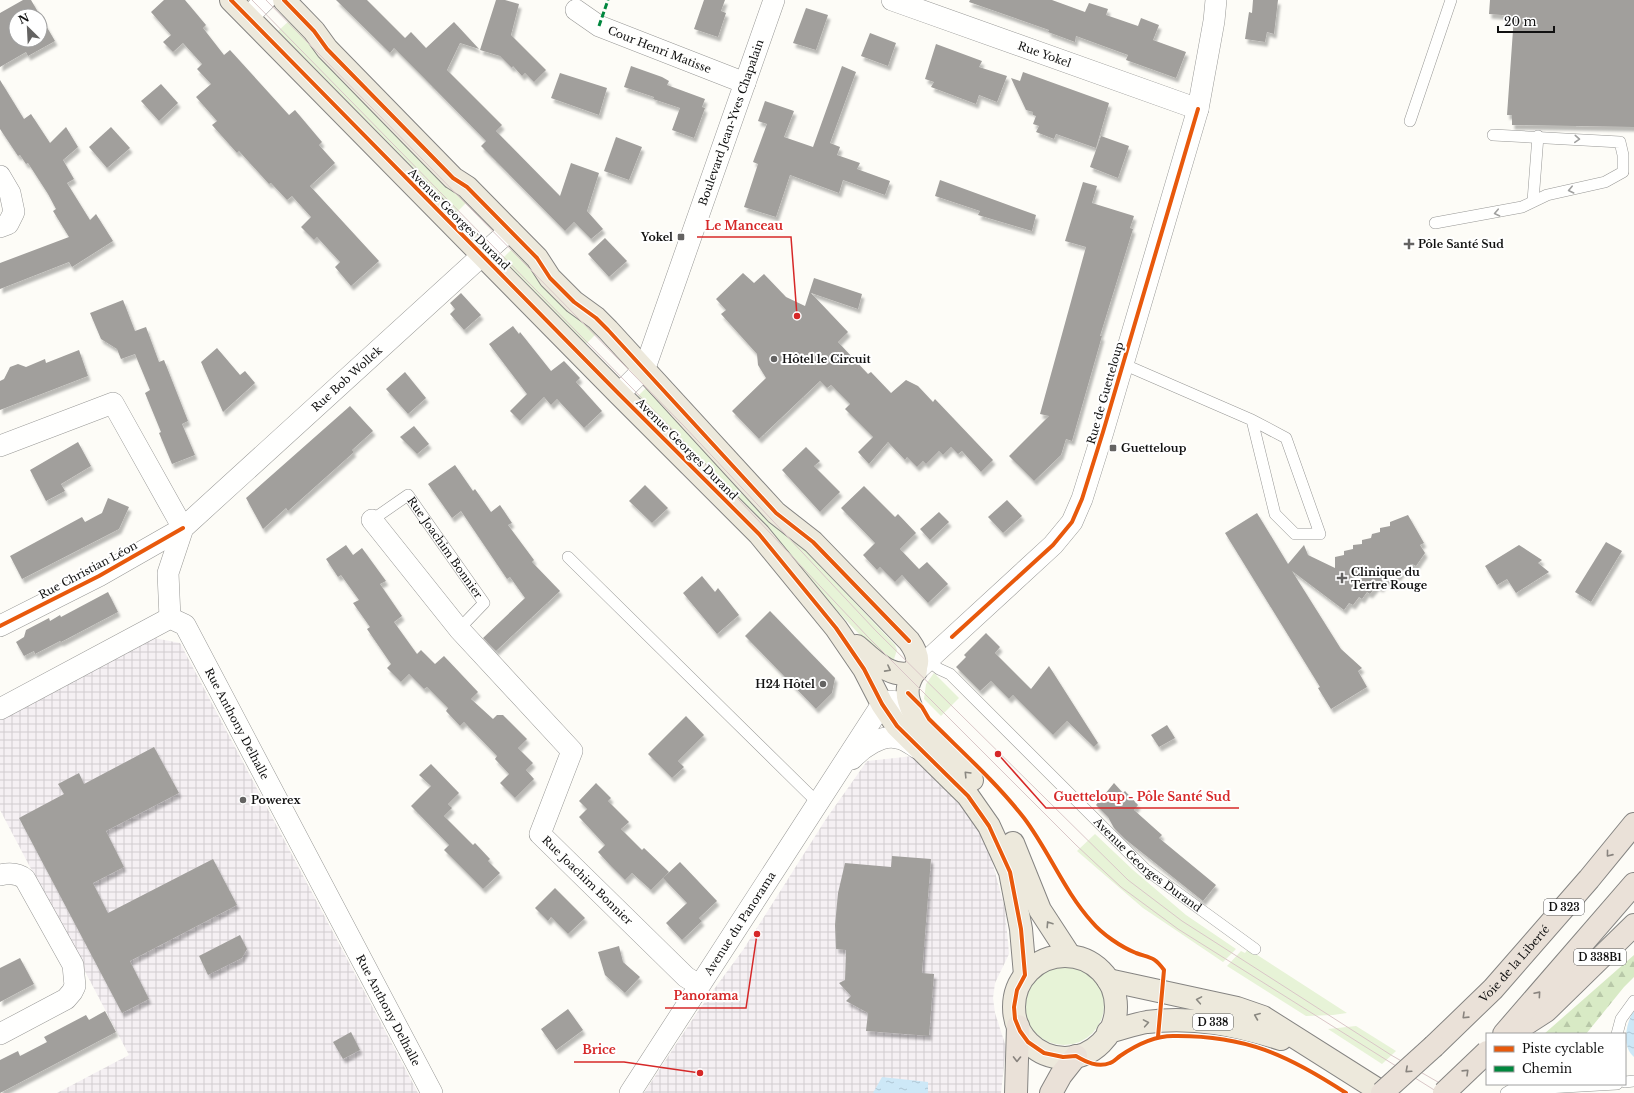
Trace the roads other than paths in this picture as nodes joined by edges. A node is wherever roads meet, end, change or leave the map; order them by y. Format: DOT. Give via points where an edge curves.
graph roads {
  1 [pos="231,0"];
  2 [pos="266,0"];
  3 [pos="284,0"];
  4 [pos="774,0"];
  5 [pos="892,0"];
  6 [pos="1216,0"];
  7 [pos="1451,0"];
  8 [pos="576,10"];
  9 [pos="248,17"];
  10 [pos="745,83"];
  11 [pos="1198,109"];
  12 [pos="1410,121"];
  13 [pos="1493,135"];
  14 [pos="1538,136"];
  15 [pos="0,176"];
  16 [pos="1533,201"];
  17 [pos="1435,223"];
  18 [pos="0,227"];
  19 [pos="510,230"];
  20 [pos="482,255"];
  21 [pos="1123,364"];
  22 [pos="644,368"];
  23 [pos="619,394"];
  24 [pos="1252,420"];
  25 [pos="0,446"];
  26 [pos="372,520"];
  27 [pos="183,528"];
  28 [pos="568,557"];
  29 [pos="170,618"];
  30 [pos="0,626"];
  31 [pos="836,628"];
  32 [pos="459,629"];
  33 [pos="952,637"];
  34 [pos="909,641"];
  35 [pos="922,665"];
  36 [pos="882,704"];
  37 [pos="0,709"];
  38 [pos="915,718"];
  39 [pos="921,750"];
  40 [pos="837,773"];
  41 [pos="818,803"];
  42 [pos="1634,824"];
  43 [pos="0,875"];
  44 [pos="1634,884"];
  45 [pos="1634,925"];
  46 [pos="1255,949"];
  47 [pos="1070,956"];
  48 [pos="1025,975"];
  49 [pos="1108,980"];
  50 [pos="699,985"];
  51 [pos="1634,1001"];
  52 [pos="1018,1026"];
  53 [pos="1108,1032"];
  54 [pos="1505,1033"];
  55 [pos="1512,1033"];
  56 [pos="1617,1033"];
  57 [pos="0,1034"];
  58 [pos="1314,1050"];
  59 [pos="1486,1053"];
  60 [pos="1076,1056"];
  61 [pos="1599,1085"];
  62 [pos="432,1093"];
  63 [pos="630,1093"];
  64 [pos="1016,1093"];
  65 [pos="1051,1093"];
  66 [pos="1383,1093"];
  67 [pos="1444,1093"];
  68 [pos="1506,1093"];
  1 -- 9 [label="main road, Avenue Georges Durand"];
  2 -- 9 [label="street"];
  3 -- 19 [label="main road, Avenue Georges Durand" via="314,31 327,49 453,178 467,187"];
  4 -- 10 [label="street, Boulevard Jean-Yves Chapalain"];
  5 -- 11 [label="street, Rue Yokel"];
  6 -- 11 [label="street, Rue de Guetteloup"];
  7 -- 12 [label="lane"];
  8 -- 10 [label="street, Cour Henri Matisse" via="599,26"];
  9 -- 20 [label="main road, Avenue Georges Durand"];
  10 -- 22 [label="street, Boulevard Jean-Yves Chapalain"];
  11 -- 21 [label="street, Rue de Guetteloup"];
  13 -- 14 [label="lane"];
  14 -- 16 [label="lane"];
  14 -- 16 [label="lane, one-way" via="1620,142 1623,172 1605,182 1547,195"];
  15 -- 18 [label="street" via="10,194 14,212 8,224"];
  16 -- 17 [label="lane, one-way" via="1514,209"];
  19 -- 20 [label="street, Rue Bob Wollek"];
  19 -- 22 [label="main road, Avenue Georges Durand" via="537,258 555,283 574,302 596,318"];
  20 -- 23 [label="main road, Avenue Georges Durand"];
  20 -- 27 [label="street, Rue Bob Wollek"];
  21 -- 24 [label="lane"];
  21 -- 33 [label="street, Rue de Guetteloup" via="1104,432 1072,522 1053,545"];
  22 -- 23 [label="street, Boulevard Jean-Yves Chapalain"];
  22 -- 34 [label="main road, Avenue Georges Durand" via="776,513 813,542"];
  23 -- 31 [label="main road, Avenue Georges Durand" via="759,534"];
  24 -- 24 [label="lane" via="1275,514 1295,534 1320,534 1286,438"];
  25 -- 27 [label="street" via="113,402"];
  26 -- 32 [label="street, Rue Joachim Bonnier"];
  26 -- 32 [label="lane, Rue Joachim Bonnier" via="408,495 484,603"];
  27 -- 29 [label="street, Rue Bob Wollek" via="168,573"];
  27 -- 30 [label="street, Rue Christian Léon" via="99,576"];
  28 -- 41 [label="lane"];
  29 -- 37 [label="street"];
  29 -- 62 [label="street, Rue Anthony Delhalle" via="185,625"];
  31 -- 35 [label="main road, one-way" via="874,661 894,673 905,674"];
  31 -- 36 [label="main road, Avenue Georges Durand" via="864,669"];
  32 -- 50 [label="street, Rue Joachim Bonnier" via="572,751 540,834 686,977"];
  33 -- 34 [label="street, Rue de Guetteloup" via="933,646 918,645"];
  33 -- 35 [label="street, Rue de Guetteloup"];
  34 -- 35 [label="main road, Avenue Georges Durand" via="918,656 918,662"];
  35 -- 38 [label="main road, Avenue Georges Durand" via="911,676 908,693"];
  35 -- 46 [label="lane, Avenue Georges Durand" via="950,674 1145,869"];
  36 -- 38 [label="street" via="895,701"];
  36 -- 39 [label="main road, Avenue Georges Durand" via="897,726"];
  36 -- 40 [label="street, Avenue du Panorama"];
  47 -- 38 [label="main road, Avenue Georges Durand, one-way" via="1040,910 1018,852 995,809 976,784"];
  39 -- 40 [label="street, Avenue du Panorama" via="896,737 882,739 857,753"];
  39 -- 48 [label="main road, Avenue Georges Durand" via="968,796 989,826 1010,872 1021,929"];
  40 -- 41 [label="street, Avenue du Panorama"];
  41 -- 50 [label="street, Avenue du Panorama"];
  42 -- 66 [label="highway, Voie de la Liberté / D 323, one-way, bridge" via="1493,989"];
  43 -- 57 [label="street" via="14,874 25,879 73,966 75,982 72,992 66,999"];
  54 -- 44 [label="highway, one-way"];
  45 -- 55 [label="highway, D 338B1" via="1546,1011"];
  47 -- 48 [label="main road" via="1048,959 1034,966"];
  47 -- 49 [label="main road" via="1091,963"];
  48 -- 52 [label="main road" via="1014,999"];
  49 -- 53 [label="main road" via="1113,991 1115,1007 1114,1018"];
  58 -- 49 [label="main road, D 338, one-way" via="1263,1017 1237,1008"];
  50 -- 63 [label="street, Avenue du Panorama"];
  51 -- 56 [label="lane" via="1621,1019"];
  52 -- 60 [label="main road" via="1028,1042 1041,1051 1060,1057"];
  52 -- 64 [label="highway, one-way"];
  53 -- 58 [label="main road, D 338, one-way" via="1152,1022 1215,1022 1246,1028"];
  53 -- 60 [label="main road" via="1096,1046"];
  58 -- 66 [label="main road, D 338"];
  67 -- 59 [label="highway, one-way, bridge"];
  60 -- 65 [label="highway"];
  61 -- 68 [label="lane" via="1511,1090"];
}
